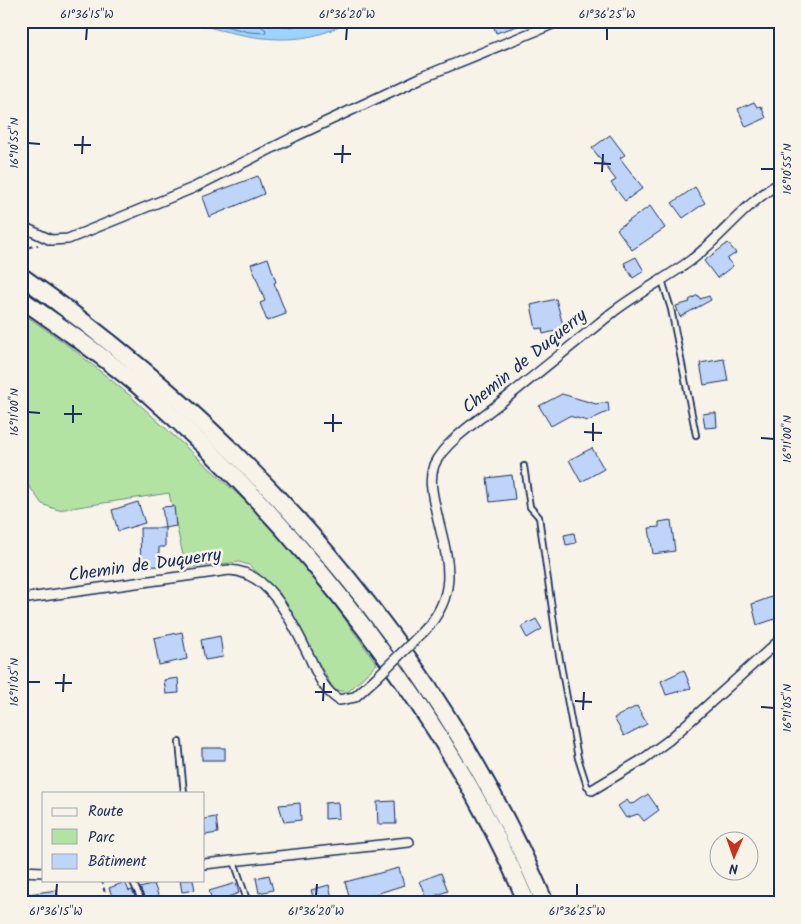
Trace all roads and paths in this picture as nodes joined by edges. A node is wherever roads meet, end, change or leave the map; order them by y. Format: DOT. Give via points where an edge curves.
graph roads {
  1 [pos="560,21"];
  2 [pos="780,182"];
  3 [pos="21,226"];
  4 [pos="21,276"];
  5 [pos="662,279"];
  6 [pos="21,299"];
  7 [pos="696,435"];
  8 [pos="524,466"];
  9 [pos="21,599"];
  10 [pos="780,640"];
  11 [pos="179,742"];
  12 [pos="592,790"];
  13 [pos="184,792"];
  14 [pos="409,842"];
  15 [pos="234,861"];
  16 [pos="205,864"];
  17 [pos="21,871"];
  18 [pos="42,872"];
  19 [pos="103,882"];
  20 [pos="133,882"];
  21 [pos="108,903"];
  22 [pos="143,903"];
  23 [pos="248,903"];
  24 [pos="527,903"];
  25 [pos="545,903"];
  1 -- 3 [label="street" via="420,78 193,188 68,239 51,240"];
  2 -- 5 [label="street, Chemin de Duquerry" via="762,192 690,261"];
  4 -- 25 [label="highway" via="78,316 162,384 239,456 312,535 397,641 446,715 498,802"];
  5 -- 7 [label="lane"];
  5 -- 9 [label="street, Chemin de Duquerry, bridge" via="632,298 465,431 437,458 431,478 432,492 449,570 443,604 424,631 355,697 339,700 329,694 275,597 241,570"];
  6 -- 24 [label="highway" via="68,331 149,395 228,470 297,545 361,624 430,722 483,813"];
  8 -- 12 [label="lane" via="530,507 539,516 557,644 578,758 587,786"];
  10 -- 12 [label="street" via="669,740"];
  11 -- 13 [label="lane"];
  14 -- 15 [label="street"];
  15 -- 16 [label="street"];
  15 -- 23 [label="lane"];
  17 -- 18 [label="street"];
  19 -- 21 [label="path"];
  20 -- 22 [label="lane"];
}
